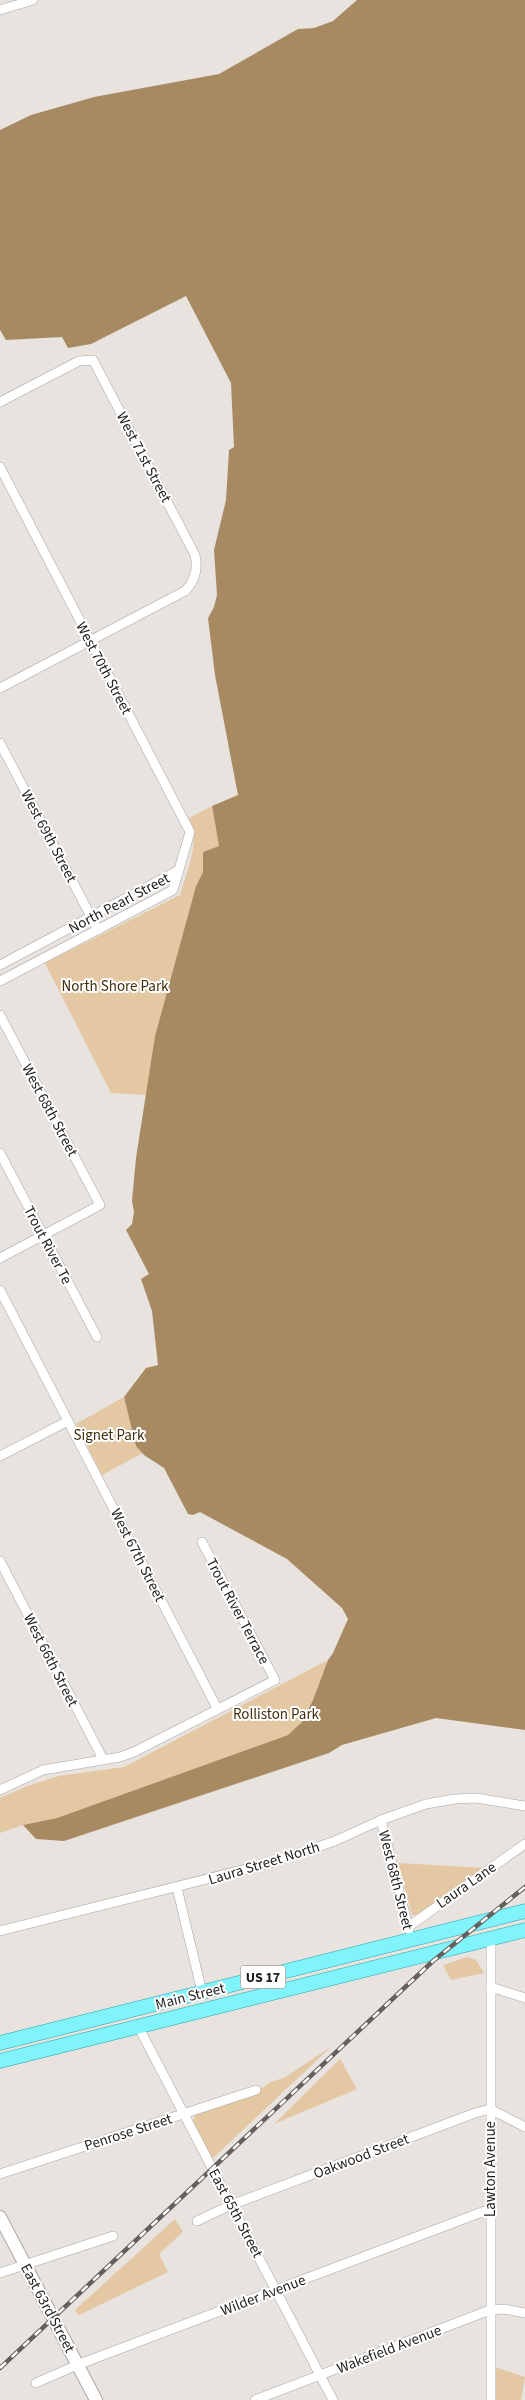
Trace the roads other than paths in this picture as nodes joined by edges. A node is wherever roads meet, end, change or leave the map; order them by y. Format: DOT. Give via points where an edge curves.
graph roads {
  1 [pos="33,0"];
  2 [pos="0,10"];
  3 [pos="0,402"];
  4 [pos="0,467"];
  5 [pos="90,642"];
  6 [pos="0,688"];
  7 [pos="0,742"];
  8 [pos="178,870"];
  9 [pos="92,918"];
  10 [pos="98,930"];
  11 [pos="0,965"];
  12 [pos="0,981"];
  13 [pos="0,1014"];
  14 [pos="0,1153"];
  15 [pos="43,1235"];
  16 [pos="0,1258"];
  17 [pos="0,1290"];
  18 [pos="97,1337"];
  19 [pos="68,1421"];
  20 [pos="0,1456"];
  21 [pos="202,1542"];
  22 [pos="0,1561"];
  23 [pos="217,1708"];
  24 [pos="103,1759"];
  25 [pos="0,1790"];
  26 [pos="525,1806"];
  27 [pos="381,1820"];
  28 [pos="525,1844"];
  29 [pos="177,1888"];
  30 [pos="525,1911"];
  31 [pos="525,1930"];
  32 [pos="0,1931"];
  33 [pos="410,1933"];
  34 [pos="491,1938"];
  35 [pos="354,1954"];
  36 [pos="358,1972"];
  37 [pos="251,1980"];
  38 [pos="491,1987"];
  39 [pos="202,1992"];
  40 [pos="525,1998"];
  41 [pos="138,2026"];
  42 [pos="0,2043"];
  43 [pos="0,2061"];
  44 [pos="256,2090"];
  45 [pos="490,2109"];
  46 [pos="184,2114"];
  47 [pos="525,2127"];
  48 [pos="0,2174"];
  49 [pos="232,2205"];
  50 [pos="490,2209"];
  51 [pos="0,2217"];
  52 [pos="197,2221"];
  53 [pos="113,2236"];
  54 [pos="25,2265"];
  55 [pos="0,2273"];
  56 [pos="276,2290"];
  57 [pos="490,2310"];
  58 [pos="525,2313"];
  59 [pos="77,2365"];
  60 [pos="320,2375"];
  61 [pos="36,2383"];
  62 [pos="96,2400"];
  63 [pos="255,2400"];
  64 [pos="333,2400"];
  65 [pos="491,2400"];
  1 -- 2 [label="street"];
  3 -- 5 [label="street, West 71st Street" via="79,361 93,360 196,554 196,571 191,585 184,591"];
  4 -- 5 [label="street, West 70th Street"];
  5 -- 6 [label="street"];
  5 -- 8 [label="street, West 70th Street" via="190,832"];
  7 -- 9 [label="street, West 69th Street"];
  8 -- 9 [label="street, North Pearl Street"];
  8 -- 10 [label="street, North Pearl Street" via="173,890"];
  9 -- 10 [label="street, West 69th Street"];
  9 -- 11 [label="street, North Pearl Street"];
  10 -- 12 [label="street, North Pearl Street"];
  13 -- 15 [label="street, West 68th Street" via="100,1206"];
  14 -- 15 [label="street, Trout River Te"];
  15 -- 16 [label="street"];
  15 -- 18 [label="street, Trout River Te"];
  17 -- 19 [label="street, West 67th Street"];
  19 -- 20 [label="street"];
  19 -- 23 [label="street, West 67th Street"];
  21 -- 23 [label="street, Trout River Terrace" via="275,1680"];
  22 -- 24 [label="street, West 66th Street"];
  23 -- 24 [label="street" via="134,1752"];
  24 -- 25 [label="street" via="43,1770"];
  26 -- 27 [label="street, Laura Street North" via="455,1798 426,1804"];
  27 -- 29 [label="street, Laura Street North" via="295,1855"];
  27 -- 33 [label="street, West 68th Street"];
  28 -- 33 [label="street, Laura Lane"];
  29 -- 32 [label="street, Laura Street North"];
  29 -- 39 [label="street"];
  30 -- 33 [label="main road, Main Street / US 17"];
  31 -- 34 [label="main road, Main Street / US 17"];
  33 -- 35 [label="main road, Main Street / US 17"];
  34 -- 36 [label="main road, Main Street / US 17"];
  34 -- 38 [label="street, Lawton Avenue"];
  35 -- 36 [label="street"];
  35 -- 37 [label="main road, Main Street / US 17"];
  36 -- 41 [label="main road, Main Street / US 17"];
  37 -- 39 [label="main road, Main Street / US 17"];
  37 -- 41 [label="main road" via="199,2002 146,2017"];
  38 -- 40 [label="street"];
  38 -- 45 [label="street, Lawton Avenue"];
  39 -- 42 [label="main road, Main Street / US 17"];
  41 -- 43 [label="main road, Main Street / US 17"];
  41 -- 46 [label="street, East 65th Street"];
  44 -- 46 [label="street, Penrose Street"];
  45 -- 47 [label="street"];
  45 -- 49 [label="street, Oakwood Street"];
  45 -- 50 [label="street, Lawton Avenue"];
  46 -- 48 [label="street, Penrose Street"];
  46 -- 49 [label="street, East 65th Street"];
  49 -- 52 [label="street, Oakwood Street"];
  49 -- 56 [label="street, East 65th Street"];
  50 -- 56 [label="street, Wilder Avenue"];
  50 -- 57 [label="street, Lawton Avenue"];
  51 -- 54 [label="street, East 63rd Street"];
  53 -- 54 [label="street"];
  54 -- 55 [label="street"];
  54 -- 59 [label="street, East 63rd Street"];
  56 -- 59 [label="street, Wilder Avenue"];
  56 -- 60 [label="street, East 65th Street"];
  57 -- 58 [label="street, Wakefield Avenue"];
  57 -- 60 [label="street, Wakefield Avenue"];
  57 -- 65 [label="street, Lawton Avenue"];
  59 -- 61 [label="street, Wilder Avenue"];
  59 -- 62 [label="street, East 63rd Street"];
  60 -- 63 [label="street, Wakefield Avenue"];
  60 -- 64 [label="street, East 65th Street"];
}
